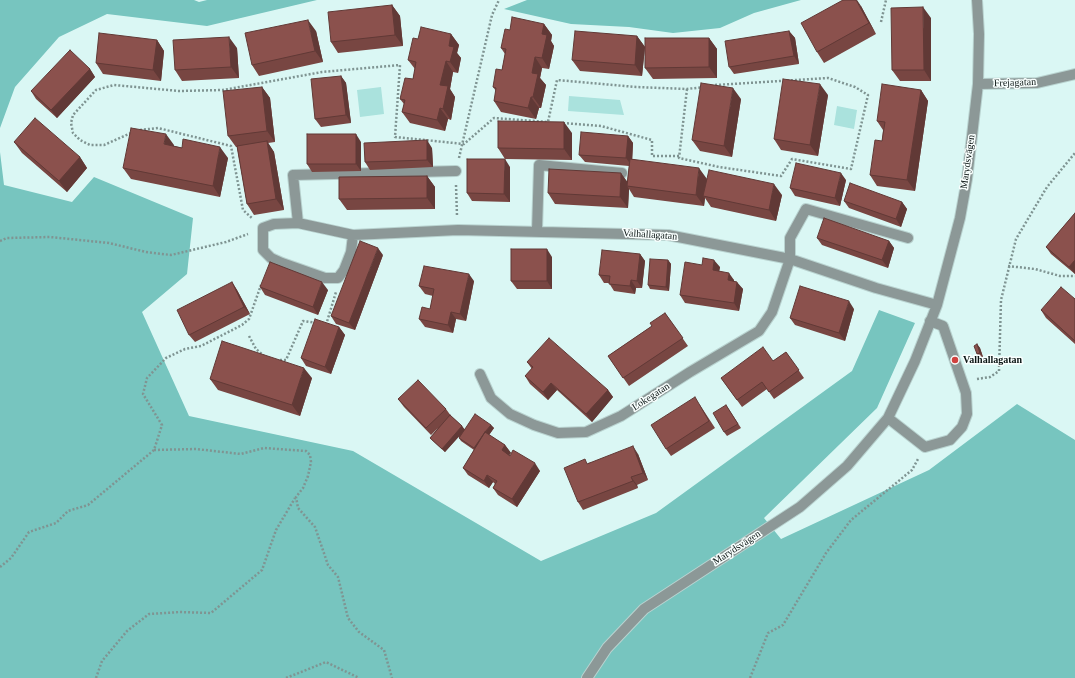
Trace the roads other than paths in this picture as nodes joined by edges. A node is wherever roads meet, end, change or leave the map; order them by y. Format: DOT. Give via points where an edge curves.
graph roads {
  1 [pos="977,0"];
  2 [pos="1075,74"];
  3 [pos="978,84"];
  4 [pos="456,171"];
  5 [pos="622,173"];
  6 [pos="298,223"];
  7 [pos="537,231"];
  8 [pos="353,235"];
  9 [pos="908,238"];
  10 [pos="790,259"];
  11 [pos="937,305"];
  12 [pos="930,321"];
  13 [pos="480,374"];
  14 [pos="888,418"];
  15 [pos="587,678"];
  1 -- 3 [label="street, Marydsvägen"];
  2 -- 3 [label="street, Frejagatan" via="1037,83"];
  3 -- 11 [label="street, Marydsvägen" via="960,218"];
  4 -- 6 [label="street" via="293,175"];
  5 -- 7 [label="street" via="539,165"];
  6 -- 8 [label="street, Valhallagatan"];
  6 -- 8 [label="street, Valhallagatan" via="274,224 263,228 263,250 271,258 325,278 338,278 344,270 351,252"];
  7 -- 8 [label="street, Valhallagatan" via="458,230"];
  7 -- 10 [label="street, Valhallagatan" via="668,235"];
  9 -- 10 [label="street, Lokegatan" via="806,209 790,238"];
  10 -- 11 [label="street, Valhallagatan"];
  10 -- 13 [label="street, Lokegatan" via="772,312 759,331 621,416 586,432 558,433 510,414 491,398"];
  11 -- 12 [label="street, Marydsvägen"];
  12 -- 14 [label="street, Marydsvägen" via="915,361"];
  12 -- 14 [label="street" via="943,326 966,393 967,414 962,427 950,440 925,447"];
  14 -- 15 [label="street, Marydsvägen" via="847,466 800,507 644,609 606,648"];
}
